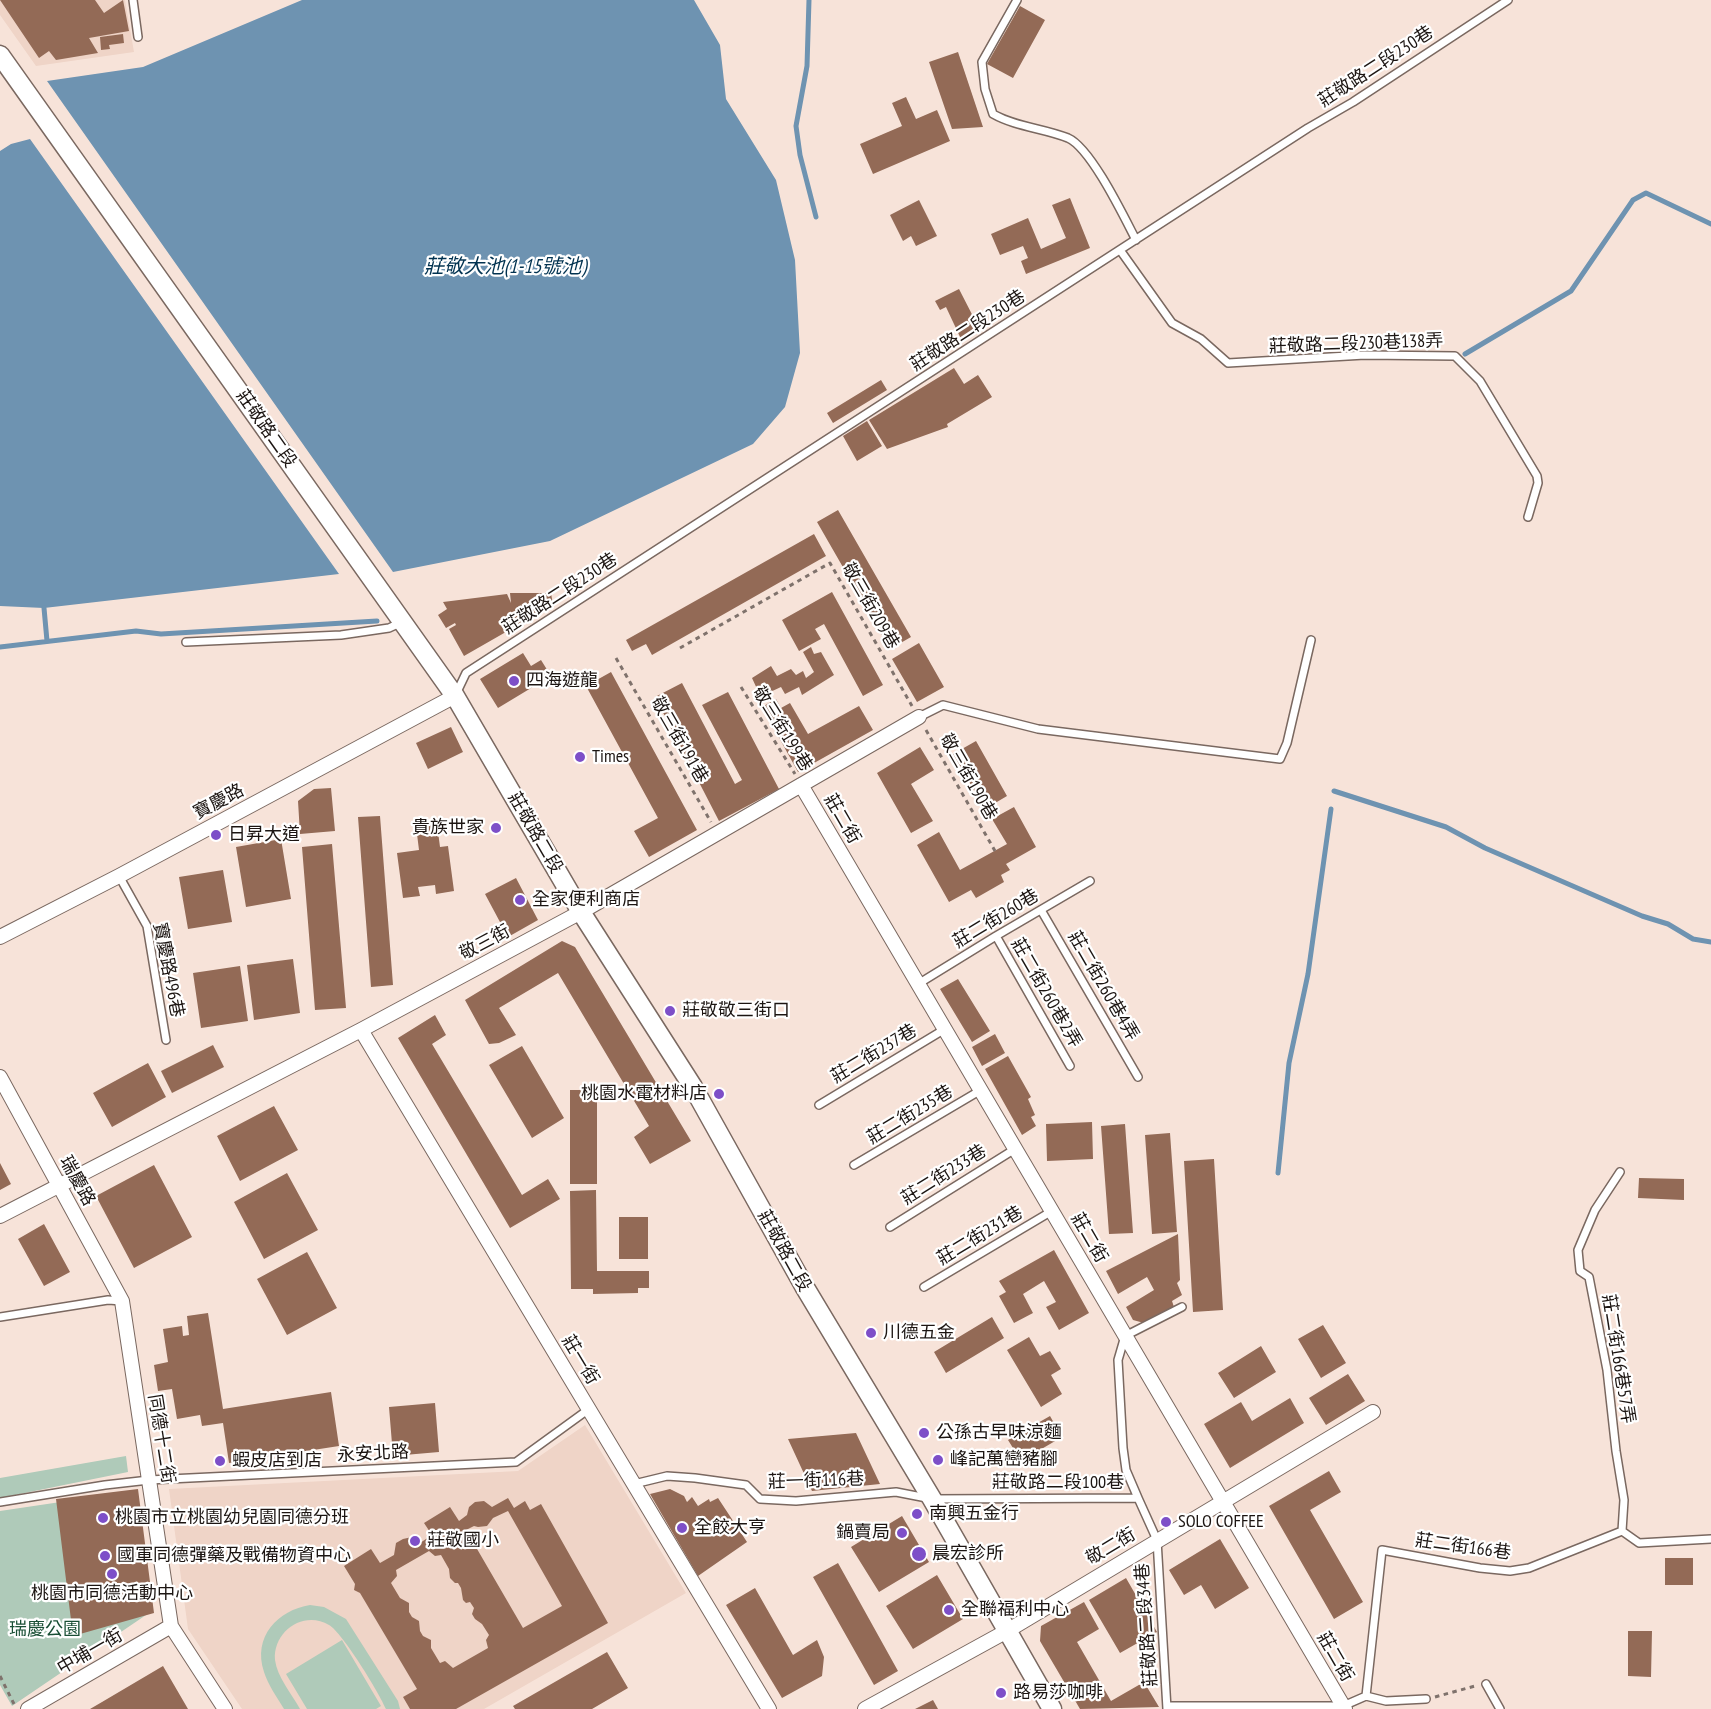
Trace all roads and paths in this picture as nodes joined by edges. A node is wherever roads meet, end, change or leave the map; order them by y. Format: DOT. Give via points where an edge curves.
graph roads {
  1 [pos="133,0"];
  2 [pos="1017,0"];
  3 [pos="1508,0"];
  4 [pos="138,37"];
  5 [pos="0,55"];
  6 [pos="1136,240"];
  7 [pos="1120,250"];
  8 [pos="1528,517"];
  9 [pos="402,622"];
  10 [pos="1311,640"];
  11 [pos="186,642"];
  12 [pos="680,648"];
  13 [pos="616,658"];
  14 [pos="741,687"];
  15 [pos="455,696"];
  16 [pos="919,717"];
  17 [pos="801,785"];
  18 [pos="717,834"];
  19 [pos="995,851"];
  20 [pos="119,876"];
  21 [pos="1090,881"];
  22 [pos="1041,910"];
  23 [pos="581,912"];
  24 [pos="996,936"];
  25 [pos="0,937"];
  26 [pos="918,984"];
  27 [pos="945,1029"];
  28 [pos="361,1030"];
  29 [pos="166,1040"];
  30 [pos="1070,1066"];
  31 [pos="0,1077"];
  32 [pos="1138,1077"];
  33 [pos="981,1090"];
  34 [pos="819,1105"];
  35 [pos="1015,1149"];
  36 [pos="854,1165"];
  37 [pos="1620,1172"];
  38 [pos="58,1185"];
  39 [pos="1052,1211"];
  40 [pos="0,1216"];
  41 [pos="890,1227"];
  42 [pos="924,1287"];
  43 [pos="122,1301"];
  44 [pos="1182,1307"];
  45 [pos="0,1317"];
  46 [pos="1125,1335"];
  47 [pos="589,1409"];
  48 [pos="1373,1412"];
  49 [pos="149,1480"];
  50 [pos="634,1484"];
  51 [pos="1138,1498"];
  52 [pos="932,1499"];
  53 [pos="0,1503"];
  54 [pos="1223,1503"];
  55 [pos="1622,1531"];
  56 [pos="1157,1540"];
  57 [pos="1711,1541"];
  58 [pos="171,1626"];
  59 [pos="1007,1631"];
  60 [pos="0,1676"];
  61 [pos="1486,1684"];
  62 [pos="1366,1696"];
  63 [pos="1426,1699"];
  64 [pos="1167,1707"];
  65 [pos="1235,1707"];
  66 [pos="1344,1707"];
  67 [pos="17,1709"];
  68 [pos="27,1709"];
  69 [pos="225,1709"];
  70 [pos="769,1709"];
  71 [pos="866,1709"];
  72 [pos="1052,1709"];
  73 [pos="1500,1709"];
  1 -- 4 [label="lane"];
  2 -- 6 [label="lane" via="982,62 993,114 1069,139 1081,147 1118,203"];
  3 -- 6 [label="lane, 莊敬路二段230巷"];
  5 -- 9 [label="street, 莊敬路二段"];
  6 -- 7 [label="lane, 莊敬路二段230巷"];
  7 -- 8 [label="lane, 莊敬路二段230巷138弄" via="1172,323 1201,339 1228,363 1365,355 1455,356 1480,381 1537,476"];
  7 -- 15 [label="lane, 莊敬路二段230巷" via="466,673"];
  9 -- 11 [label="lane" via="341,635"];
  9 -- 15 [label="street, 莊敬路二段"];
  10 -- 16 [label="lane" via="1280,759 1038,729 944,705"];
  12 -- 16 [label="path, 敬三街209巷" via="830,563"];
  13 -- 18 [label="path, 敬三街191巷"];
  14 -- 17 [label="path, 敬三街199巷"];
  15 -- 20 [label="street, 寶慶路"];
  15 -- 23 [label="street, 莊敬路二段"];
  16 -- 17 [label="street, 敬三街"];
  16 -- 19 [label="path, 敬三街190巷"];
  17 -- 18 [label="street, 敬三街"];
  17 -- 26 [label="street, 莊二街"];
  18 -- 23 [label="street, 敬三街"];
  20 -- 25 [label="street, 寶慶路"];
  20 -- 29 [label="lane, 寶慶路496巷" via="147,926"];
  21 -- 22 [label="lane, 莊二街260巷"];
  22 -- 24 [label="lane, 莊二街260巷"];
  22 -- 32 [label="lane, 莊二街260巷4弄"];
  23 -- 28 [label="street, 敬三街"];
  23 -- 52 [label="street, 莊敬路二段" via="693,1087 804,1286"];
  24 -- 26 [label="lane, 莊二街260巷"];
  24 -- 30 [label="lane, 莊二街260巷2弄"];
  26 -- 27 [label="street, 莊二街"];
  27 -- 33 [label="street, 莊二街"];
  27 -- 34 [label="lane, 莊二街237巷"];
  28 -- 38 [label="street, 敬三街"];
  28 -- 47 [label="street, 莊一街"];
  31 -- 38 [label="street, 瑞慶路"];
  33 -- 35 [label="street, 莊二街"];
  33 -- 36 [label="lane, 莊二街235巷"];
  35 -- 39 [label="street, 莊二街"];
  35 -- 41 [label="lane, 莊二街233巷"];
  37 -- 55 [label="lane, 莊二街166巷57弄" via="1595,1210 1578,1250 1580,1271 1589,1277 1607,1370 1624,1500"];
  38 -- 40 [label="street, 敬三街"];
  38 -- 43 [label="street, 瑞慶路"];
  39 -- 42 [label="lane, 莊二街231巷"];
  39 -- 46 [label="street, 莊二街"];
  43 -- 45 [label="lane"];
  43 -- 49 [label="street, 同德十二街"];
  44 -- 46 [label="lane"];
  46 -- 51 [label="lane" via="1118,1360 1123,1448 1126,1470"];
  46 -- 54 [label="street, 莊二街"];
  47 -- 49 [label="lane, 永安北路" via="516,1462"];
  47 -- 50 [label="street, 莊一街"];
  48 -- 54 [label="street, 敬二街"];
  49 -- 53 [label="lane, 永安北路"];
  49 -- 58 [label="street, 同德十二街"];
  50 -- 52 [label="lane, 莊一街116巷" via="667,1476 746,1485 760,1499 796,1501 896,1492"];
  50 -- 70 [label="street, 莊一街"];
  51 -- 52 [label="lane, 莊敬路二段100巷"];
  51 -- 56 [label="lane, 莊敬路二段100巷"];
  52 -- 59 [label="street, 莊敬路二段"];
  54 -- 56 [label="street, 敬二街"];
  54 -- 66 [label="street, 莊二街"];
  55 -- 57 [label="lane" via="1639,1543"];
  55 -- 62 [label="lane, 莊二街166巷" via="1529,1568 1510,1570 1382,1550"];
  56 -- 59 [label="street, 敬二街"];
  56 -- 64 [label="lane, 莊敬路二段34巷"];
  58 -- 68 [label="street, 中埔一街"];
  58 -- 69 [label="street, 同德十二街"];
  59 -- 71 [label="street, 敬二街"];
  59 -- 72 [label="street, 莊敬路二段"];
  60 -- 67 [label="path"];
  61 -- 63 [label="path"];
  61 -- 73 [label="lane"];
  62 -- 63 [label="lane" via="1386,1701"];
  62 -- 66 [label="lane"];
  64 -- 65 [label="lane"];
  65 -- 66 [label="lane"];
}
